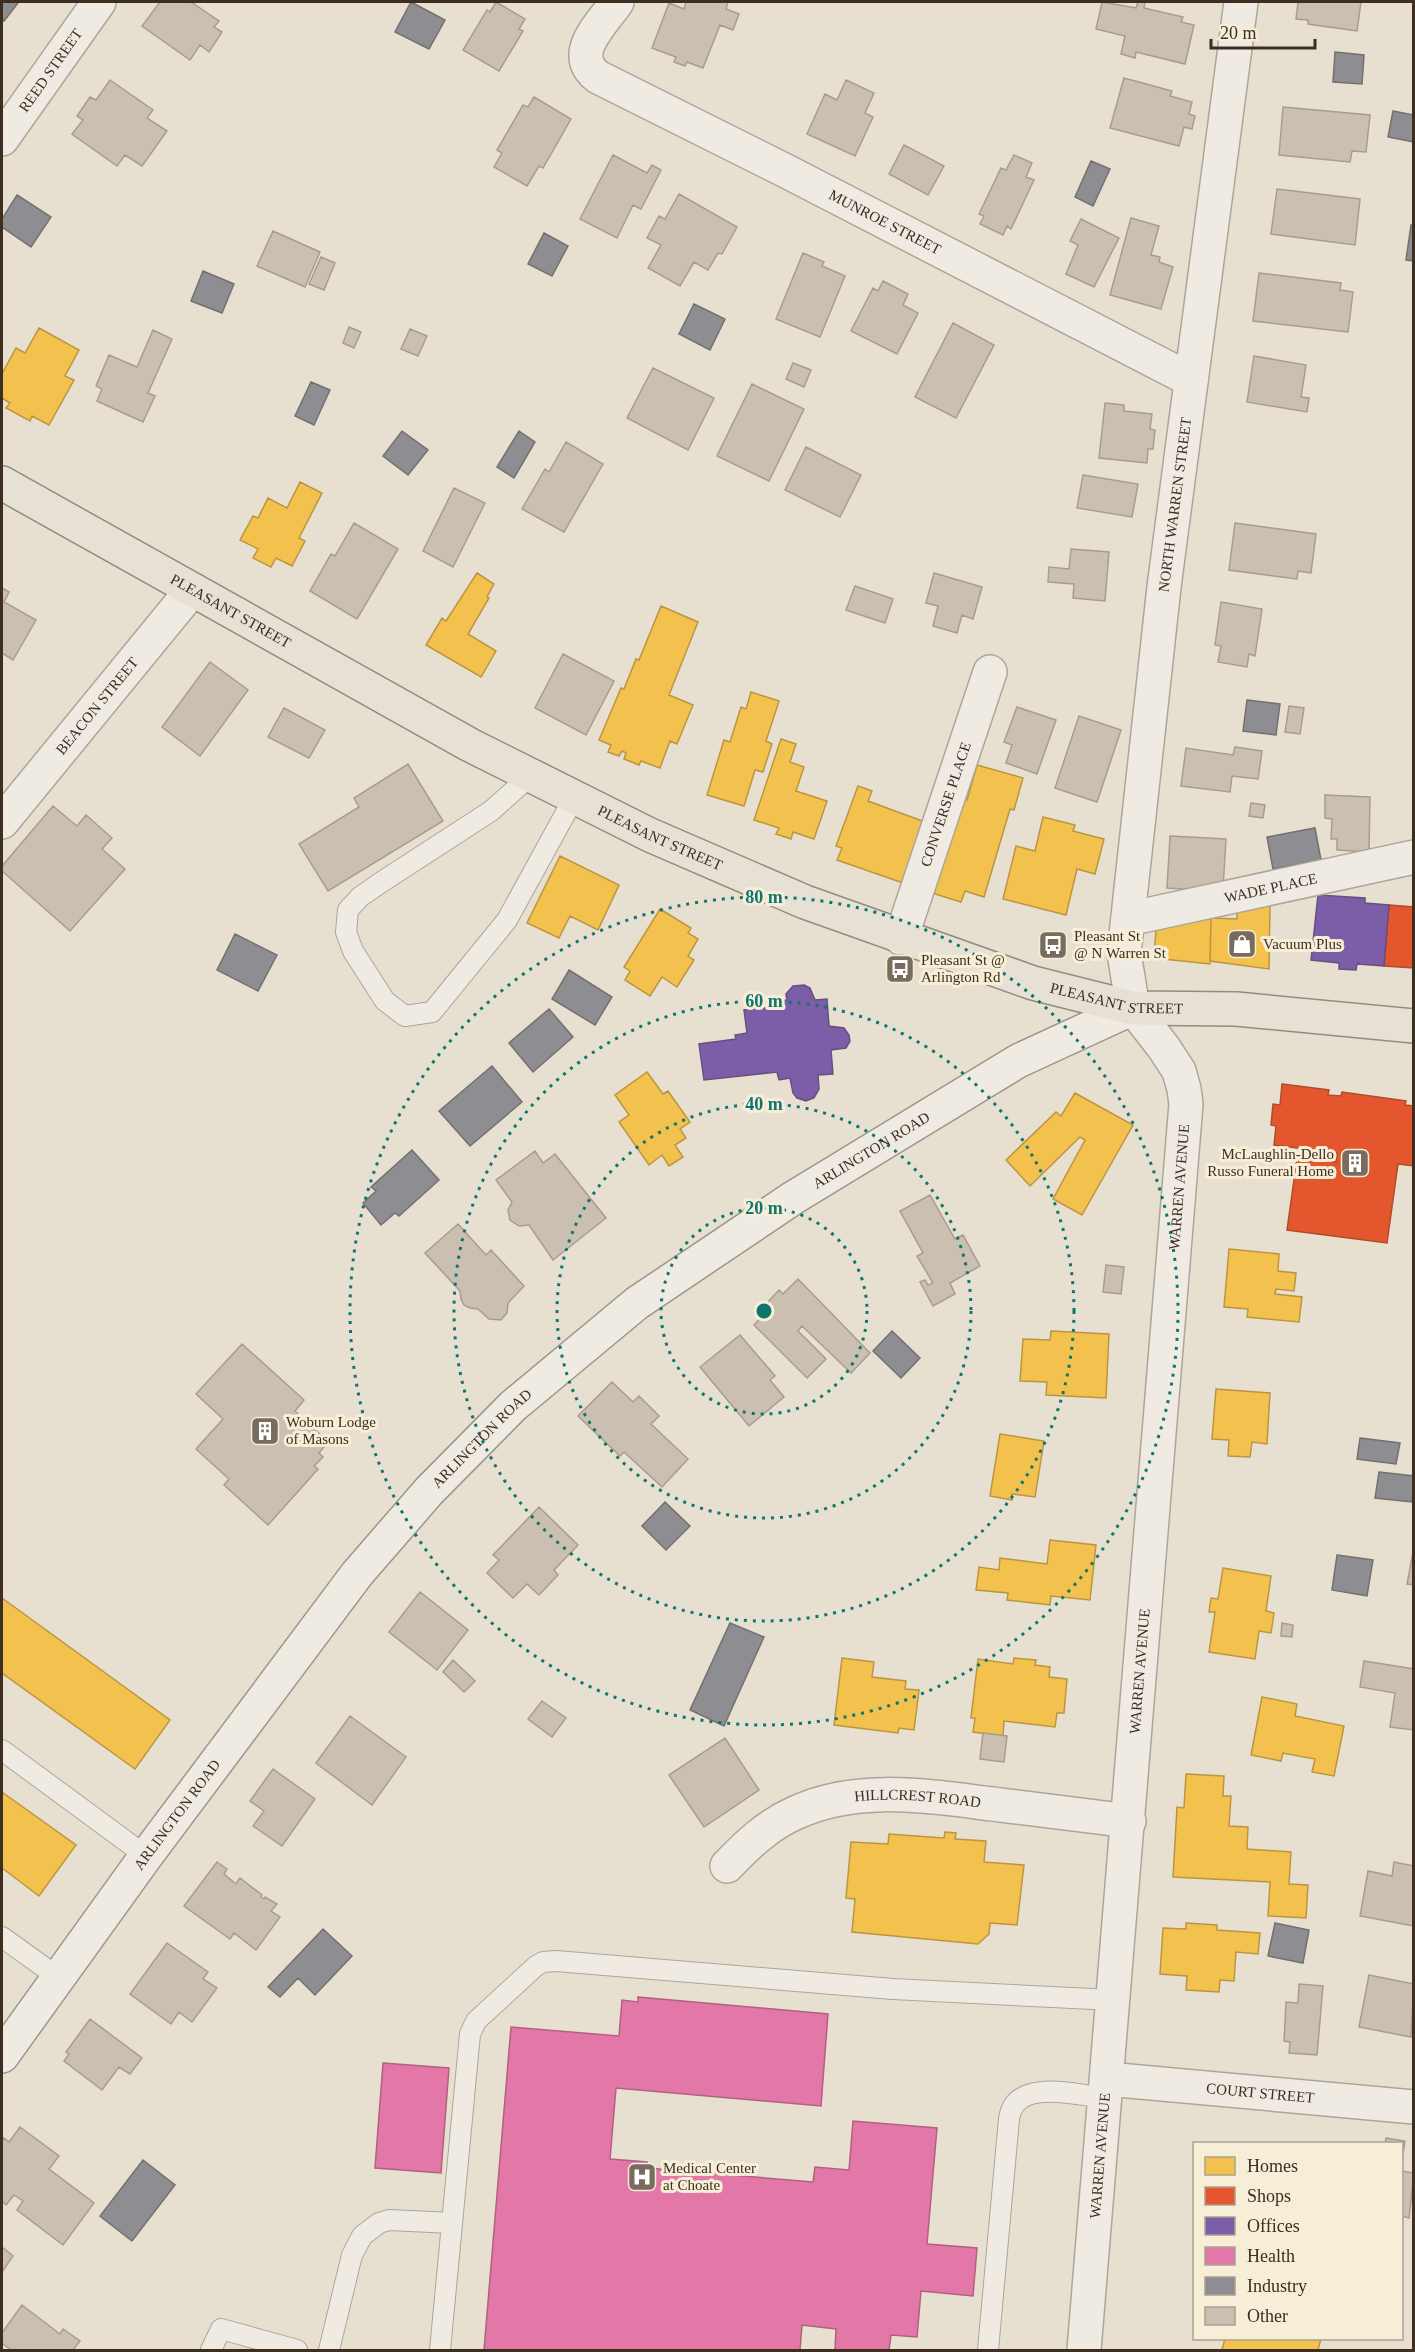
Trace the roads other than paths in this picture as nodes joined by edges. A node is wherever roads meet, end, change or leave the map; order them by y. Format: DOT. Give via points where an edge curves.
graph roads {
  1 [pos="99,2"];
  2 [pos="617,2"];
  3 [pos="1242,2"];
  4 [pos="2,139"];
  5 [pos="1191,380"];
  6 [pos="2,483"];
  7 [pos="192,590"];
  8 [pos="990,672"];
  9 [pos="530,776"];
  10 [pos="575,796"];
  11 [pos="2,822"];
  12 [pos="1413,857"];
  13 [pos="1128,919"];
  14 [pos="901,938"];
  15 [pos="1133,1008"];
  16 [pos="1413,1026"];
  17 [pos="2,1750"];
  18 [pos="1129,1821"];
  19 [pos="146,1856"];
  20 [pos="727,1866"];
  21 [pos="2,1937"];
  22 [pos="59,1978"];
  23 [pos="1113,2000"];
  24 [pos="2,2056"];
  25 [pos="1106,2089"];
  26 [pos="1413,2107"];
  27 [pos="452,2223"];
  28 [pos="211,2350"];
  29 [pos="297,2350"];
  30 [pos="329,2350"];
  31 [pos="440,2350"];
  32 [pos="988,2350"];
  33 [pos="1084,2350"];
  1 -- 4 [label="street, REED STREET"];
  2 -- 5 [label="street, MUNROE STREET" via="585,51 591,71 607,82"];
  3 -- 5 [label="street, NORTH WARREN STREET"];
  5 -- 13 [label="street, NORTH WARREN STREET"];
  6 -- 7 [label="main road, PLEASANT STREET"];
  7 -- 9 [label="main road, PLEASANT STREET"];
  7 -- 11 [label="street, BEACON STREET"];
  8 -- 14 [label="street, CONVERSE PLACE"];
  9 -- 10 [label="main road, PLEASANT STREET"];
  9 -- 10 [label="lane" via="491,811 380,883 348,910 346,932 353,951 385,1001 405,1016 432,1012 507,920"];
  10 -- 14 [label="main road, PLEASANT STREET" via="732,872"];
  12 -- 13 [label="street, WADE PLACE"];
  13 -- 15 [label="street, NORTH WARREN STREET" via="1124,962"];
  14 -- 15 [label="main road, PLEASANT STREET" via="1033,984"];
  15 -- 16 [label="main road, PLEASANT STREET" via="1245,1009"];
  15 -- 18 [label="street, WARREN AVENUE" via="1179,1071 1186,1104"];
  15 -- 19 [label="street, ARLINGTON ROAD" via="1018,1061 793,1198 637,1303 558,1368 473,1445 375,1551"];
  17 -- 19 [label="lane"];
  18 -- 20 [label="street, HILLCREST ROAD" via="910,1794 863,1796 811,1806 783,1819 755,1838"];
  18 -- 23 [label="street, WARREN AVENUE"];
  19 -- 22 [label="street, ARLINGTON ROAD"];
  21 -- 22 [label="lane"];
  22 -- 24 [label="street, ARLINGTON ROAD"];
  23 -- 25 [label="street, WARREN AVENUE"];
  23 -- 27 [label="lane" via="892,1989 543,1962 479,2018 471,2031"];
  25 -- 26 [label="street, COURT STREET"];
  25 -- 32 [label="lane" via="1036,2092 1025,2095 1012,2108"];
  25 -- 33 [label="street, WARREN AVENUE"];
  27 -- 30 [label="lane" via="389,2220 362,2236 352,2255"];
  27 -- 31 [label="lane"];
  28 -- 29 [label="lane" via="221,2329"];
}
